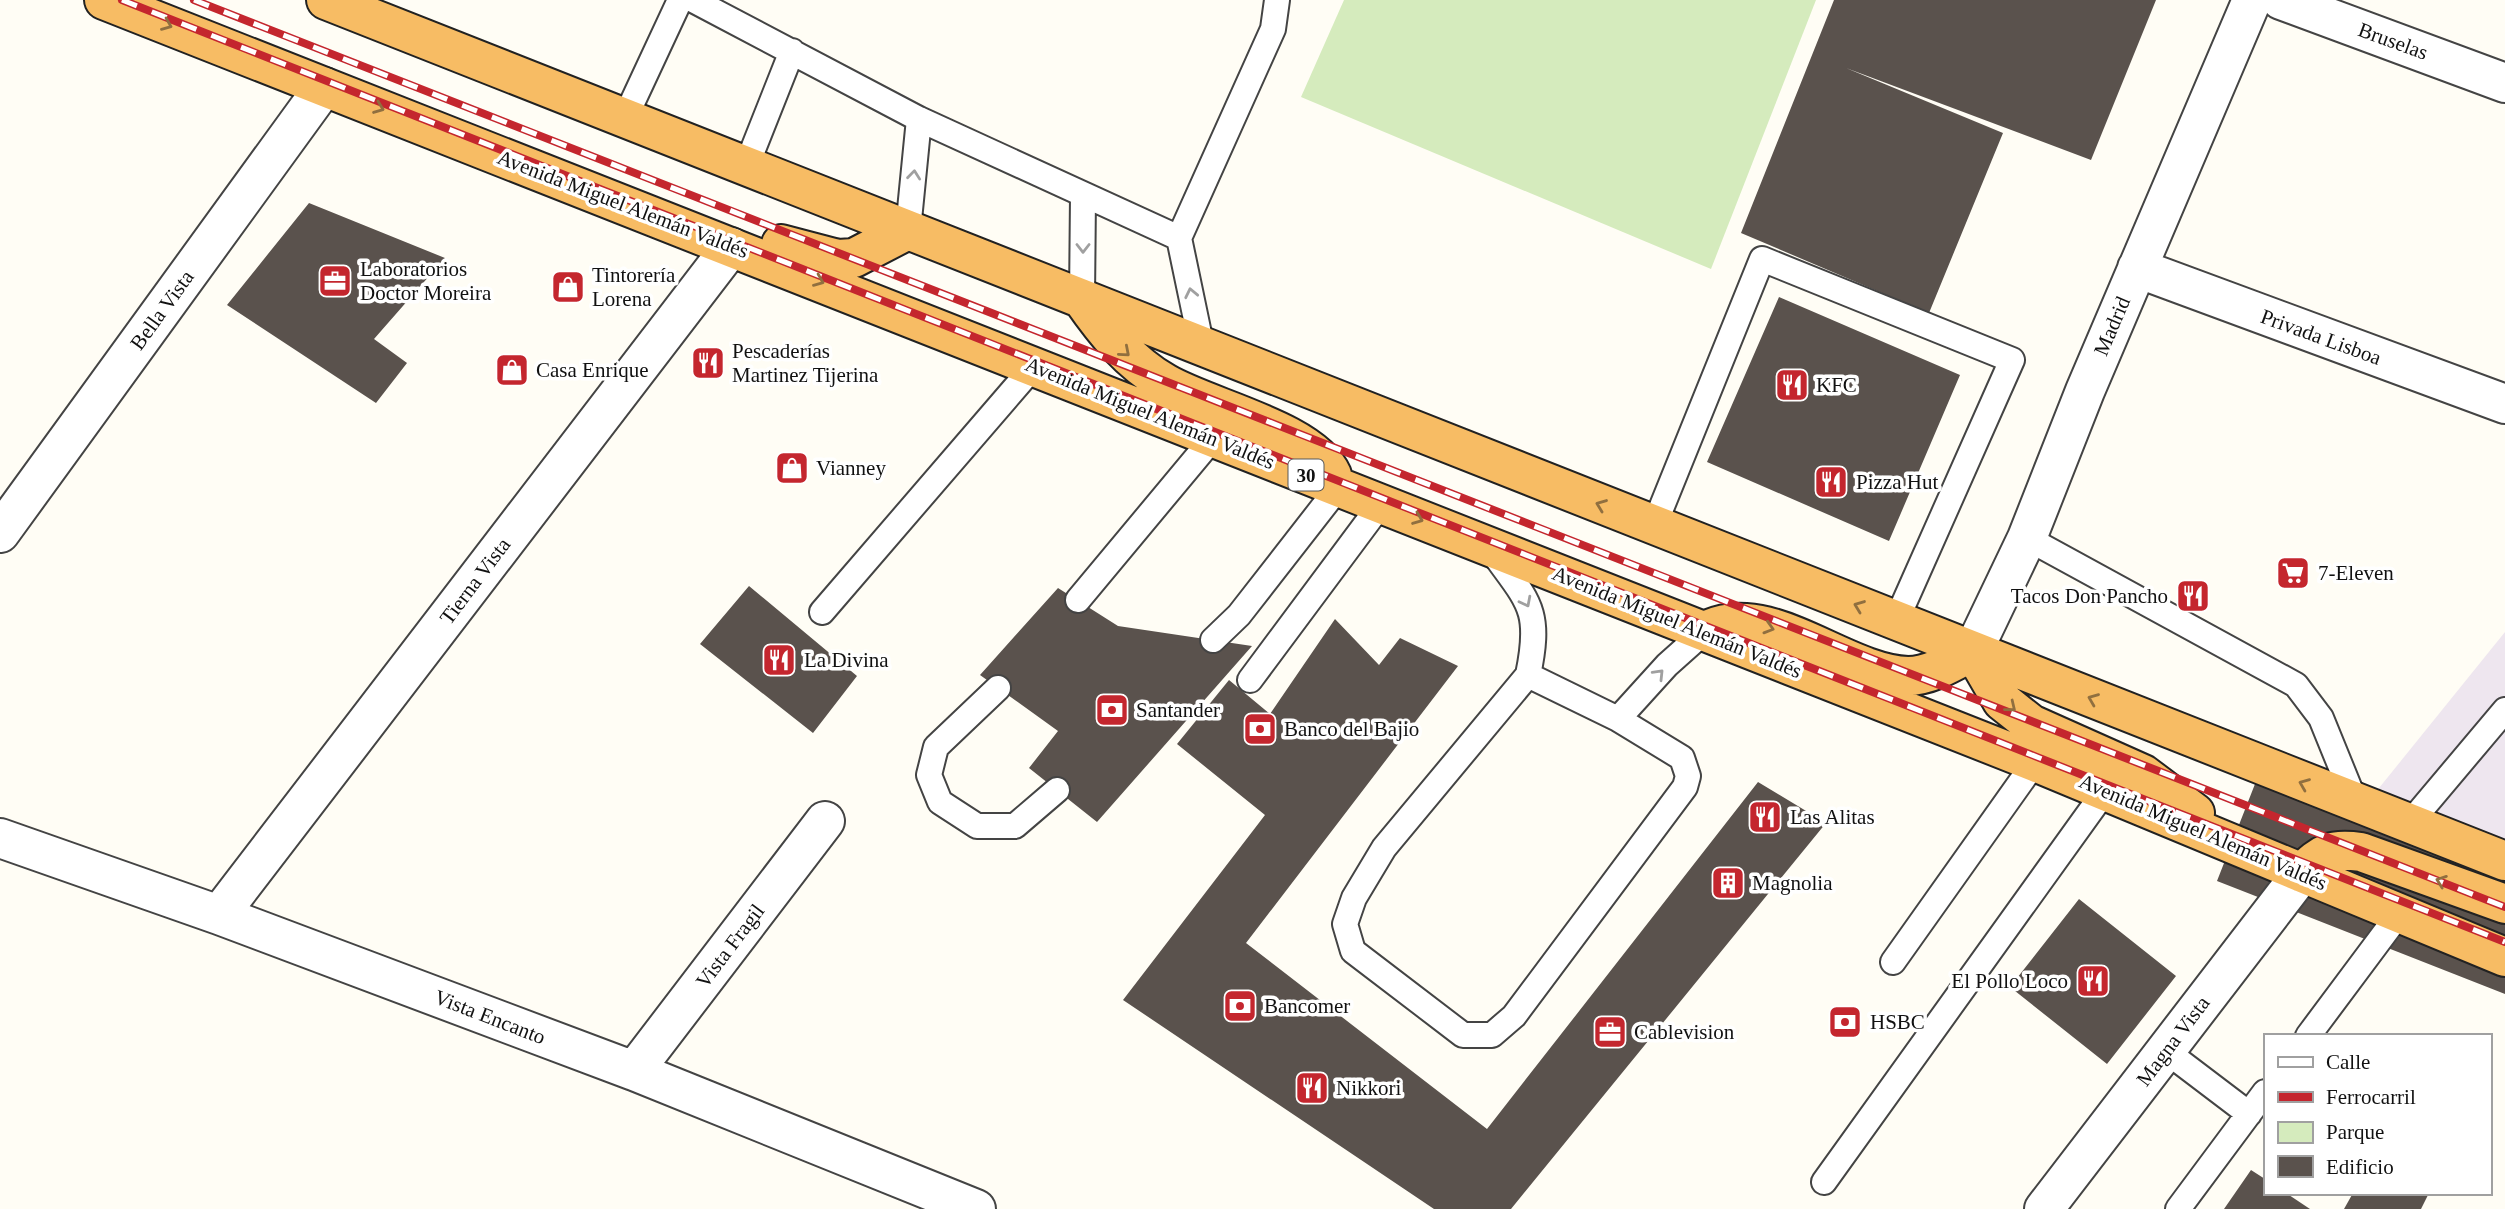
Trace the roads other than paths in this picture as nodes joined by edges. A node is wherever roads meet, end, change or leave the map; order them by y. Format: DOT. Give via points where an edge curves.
graph roads {
  1 [pos="104,0"];
  2 [pos="326,0"];
  3 [pos="680,0"];
  4 [pos="693,0"];
  5 [pos="1277,0"];
  6 [pos="2252,0"];
  7 [pos="2281,0"];
  8 [pos="792,51"];
  9 [pos="2505,83"];
  10 [pos="324,87"];
  11 [pos="625,118"];
  12 [pos="919,119"];
  13 [pos="746,167"];
  14 [pos="1083,196"];
  15 [pos="908,230"];
  16 [pos="1179,238"];
  17 [pos="731,247"];
  18 [pos="2137,268"];
  19 [pos="1082,299"];
  20 [pos="1202,348"];
  21 [pos="1034,366"];
  22 [pos="2505,404"];
  23 [pos="1213,438"];
  24 [pos="1338,488"];
  25 [pos="1381,504"];
  26 [pos="1654,526"];
  27 [pos="0,533"];
  28 [pos="2027,538"];
  29 [pos="1488,546"];
  30 [pos="1078,600"];
  31 [pos="822,612"];
  32 [pos="1896,621"];
  33 [pos="1704,632"];
  34 [pos="1213,640"];
  35 [pos="1973,651"];
  36 [pos="1528,675"];
  37 [pos="1250,680"];
  38 [pos="998,688"];
  39 [pos="2505,710"];
  40 [pos="1618,719"];
  41 [pos="2035,762"];
  42 [pos="1057,790"];
  43 [pos="2105,791"];
  44 [pos="2356,804"];
  45 [pos="825,821"];
  46 [pos="2409,824"];
  47 [pos="0,838"];
  48 [pos="2224,838"];
  49 [pos="2505,861"];
  50 [pos="2302,873"];
  51 [pos="2505,904"];
  52 [pos="2399,914"];
  53 [pos="219,915"];
  54 [pos="2505,957"];
  55 [pos="1893,962"];
  56 [pos="2309,1034"];
  57 [pos="2166,1051"];
  58 [pos="634,1071"];
  59 [pos="2264,1093"];
  60 [pos="2249,1114"];
  61 [pos="1824,1182"];
  62 [pos="905,1197"];
  63 [pos="976,1209"];
  64 [pos="2044,1209"];
  65 [pos="2178,1209"];
  1 -- 10 [label="highway, Avenida Miguel Alemán Valdés / 30, one-way"];
  2 -- 11 [label="highway"];
  3 -- 11 [label="lane"];
  4 -- 8 [label="lane"];
  5 -- 16 [label="lane" via="1273,29"];
  6 -- 18 [label="street, Madrid"];
  7 -- 9 [label="street, Bruselas"];
  8 -- 12 [label="lane"];
  8 -- 13 [label="lane"];
  10 -- 17 [label="highway, Avenida Miguel Alemán Valdés / 30, one-way"];
  10 -- 27 [label="street, Bella Vista"];
  11 -- 13 [label="highway"];
  12 -- 14 [label="lane"];
  15 -- 12 [label="lane, one-way"];
  13 -- 15 [label="highway"];
  14 -- 16 [label="lane"];
  14 -- 19 [label="lane, one-way"];
  15 -- 17 [label="highway" via="854,258 838,259 762,241"];
  15 -- 19 [label="highway"];
  20 -- 16 [label="lane, one-way"];
  17 -- 21 [label="highway, Avenida Miguel Alemán Valdés / 30, one-way"];
  17 -- 53 [label="street, Tierna Vista"];
  18 -- 22 [label="street, Privada Lisboa"];
  18 -- 28 [label="street, Madrid"];
  19 -- 20 [label="highway"];
  19 -- 24 [label="highway, one-way" via="1109,338 1165,383 1307,448 1327,463"];
  26 -- 20 [label="highway, one-way"];
  21 -- 23 [label="highway, Avenida Miguel Alemán Valdés / 30"];
  21 -- 31 [label="lane"];
  23 -- 24 [label="highway, Avenida Miguel Alemán Valdés / 30"];
  23 -- 30 [label="lane"];
  24 -- 25 [label="highway, Avenida Miguel Alemán Valdés / 30"];
  24 -- 34 [label="lane" via="1239,615"];
  25 -- 29 [label="highway, Avenida Miguel Alemán Valdés / 30, one-way"];
  25 -- 37 [label="lane"];
  32 -- 26 [label="highway, one-way"];
  26 -- 32 [label="lane" via="1762,259 2012,360"];
  28 -- 35 [label="street, Madrid"];
  28 -- 44 [label="lane" via="2296,685 2321,718"];
  29 -- 33 [label="highway, Avenida Miguel Alemán Valdés / 30"];
  29 -- 36 [label="lane, one-way" via="1530,607 1535,631"];
  32 -- 35 [label="highway"];
  33 -- 35 [label="highway, one-way" via="1736,621 1766,626 1877,670 1910,676 1939,669"];
  40 -- 33 [label="lane, one-way"];
  33 -- 41 [label="highway, Avenida Miguel Alemán Valdés / 30"];
  44 -- 35 [label="highway, one-way"];
  35 -- 48 [label="highway, one-way" via="2002,701 2031,724 2143,774 2174,794"];
  36 -- 40 [label="lane"];
  36 -- 40 [label="lane" via="1384,848 1354,898 1345,924 1353,951 1463,1035 1492,1035 1514,1016 1685,787 1688,776 1682,758"];
  38 -- 42 [label="lane" via="936,747 929,775 940,802 977,827 1015,826"];
  39 -- 46 [label="lane"];
  41 -- 43 [label="highway, Avenida Miguel Alemán Valdés / 30"];
  41 -- 55 [label="lane"];
  43 -- 48 [label="highway, Avenida Miguel Alemán Valdés / 30"];
  43 -- 61 [label="lane"];
  44 -- 46 [label="highway"];
  45 -- 58 [label="street, Vista Fragil"];
  46 -- 49 [label="highway"];
  47 -- 53 [label="street, Vista Encanto"];
  48 -- 50 [label="highway, Avenida Miguel Alemán Valdés / 30"];
  51 -- 50 [label="highway, one-way" via="2361,852 2340,849 2321,855"];
  50 -- 52 [label="highway, Avenida Miguel Alemán Valdés / 30"];
  50 -- 57 [label="street, Magna Vista"];
  52 -- 54 [label="highway, Avenida Miguel Alemán Valdés / 30"];
  52 -- 56 [label="lane"];
  53 -- 58 [label="street, Vista Encanto"];
  57 -- 60 [label="lane"];
  57 -- 64 [label="street, Magna Vista"];
  58 -- 62 [label="street, Vista Encanto"];
  59 -- 60 [label="lane"];
  60 -- 65 [label="lane"];
  62 -- 63 [label="street, Vista Encanto"];
}
